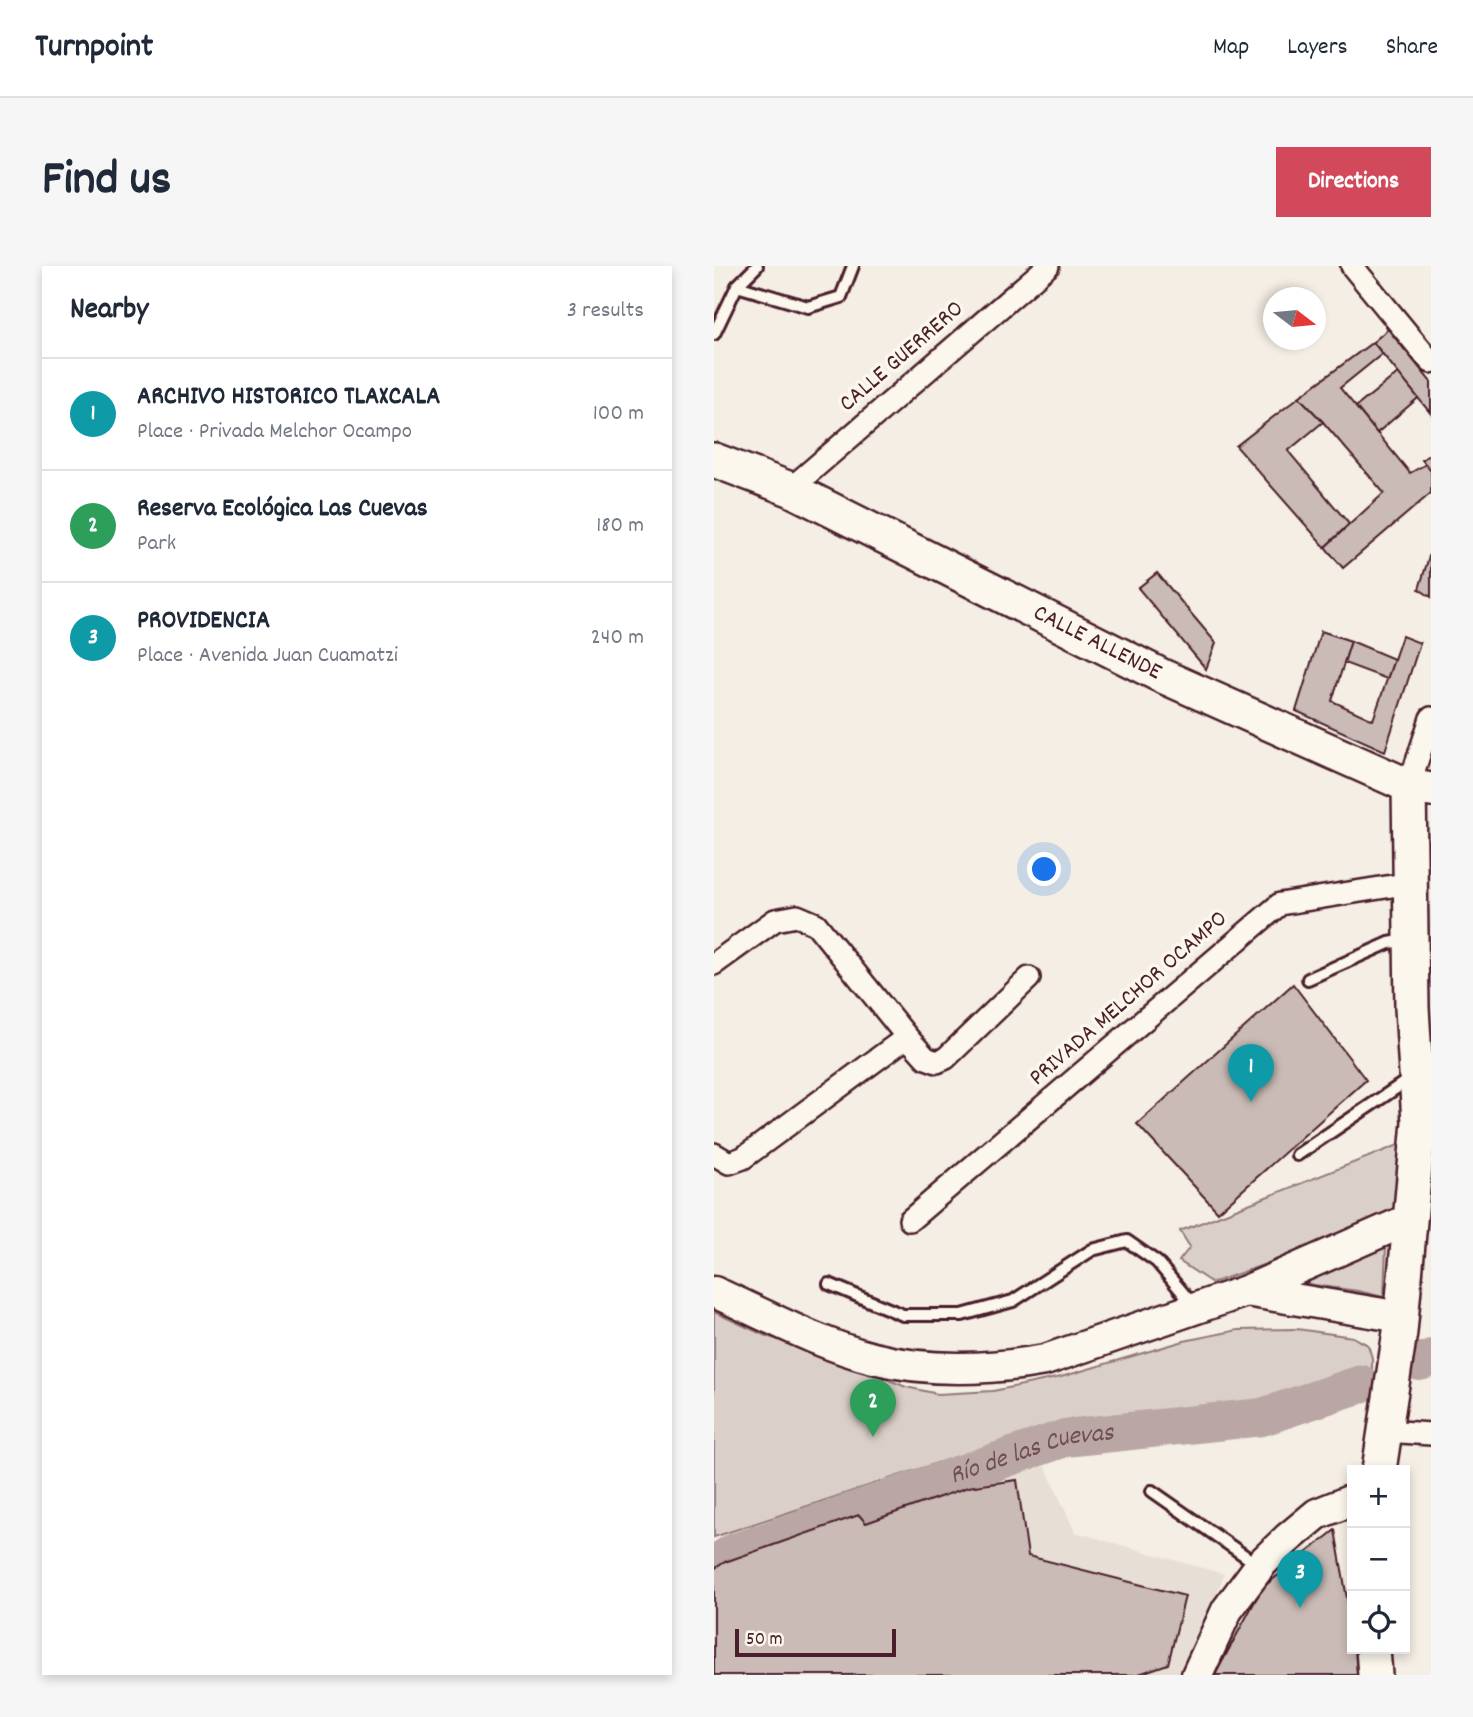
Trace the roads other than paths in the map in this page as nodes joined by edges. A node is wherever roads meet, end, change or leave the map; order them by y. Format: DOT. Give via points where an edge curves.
graph roads {
  1 [pos="757,266"];
  2 [pos="852,266"];
  3 [pos="1048,266"];
  4 [pos="1352,266"];
  5 [pos="737,286"];
  6 [pos="714,334"];
  7 [pos="1431,362"];
  8 [pos="714,460"];
  9 [pos="790,489"];
  10 [pos="1431,718"];
  11 [pos="1420,788"];
  12 [pos="1411,883"];
  13 [pos="1412,939"];
  14 [pos="714,964"];
  15 [pos="1029,978"];
  16 [pos="1308,979"];
  17 [pos="906,1037"];
  18 [pos="1416,1074"];
  19 [pos="714,1154"];
  20 [pos="1297,1155"];
  21 [pos="1410,1219"];
  22 [pos="910,1220"];
  23 [pos="829,1284"];
  24 [pos="1246,1292"];
  25 [pos="714,1293"];
  26 [pos="1196,1308"];
  27 [pos="1400,1325"];
  28 [pos="1384,1431"];
  29 [pos="1431,1433"];
  30 [pos="1381,1465"];
  31 [pos="1152,1491"];
  32 [pos="1347,1502"];
  33 [pos="1260,1566"];
  34 [pos="1373,1654"];
  35 [pos="1193,1674"];
  36 [pos="1375,1675"];
  1 -- 5 [label="lane"];
  2 -- 5 [label="lane" via="841,297 807,307"];
  3 -- 9 [label="street, CALLE GUERRERO"];
  4 -- 7 [label="street"];
  5 -- 6 [label="lane"];
  8 -- 9 [label="main road, CALLE ALLENDE"];
  9 -- 11 [label="main road, CALLE ALLENDE" via="1160,675"];
  10 -- 11 [label="street"];
  11 -- 12 [label="main road"];
  12 -- 13 [label="main road"];
  12 -- 22 [label="street, PRIVADA MELCHOR OCAMPO" via="1280,904"];
  13 -- 16 [label="lane" via="1389,943"];
  13 -- 18 [label="main road"];
  14 -- 17 [label="street" via="775,919 797,916 816,924"];
  15 -- 17 [label="street" via="946,1058 937,1062 926,1058"];
  17 -- 19 [label="street" via="743,1158 729,1163"];
  18 -- 20 [label="lane"];
  18 -- 21 [label="main road" via="1419,1122"];
  21 -- 24 [label="main road"];
  21 -- 27 [label="main road"];
  23 -- 26 [label="lane" via="903,1315 962,1315 1013,1301 1092,1250 1127,1241 1157,1262"];
  24 -- 26 [label="main road"];
  24 -- 27 [label="main road"];
  25 -- 26 [label="main road" via="837,1347 874,1359 940,1367 1045,1360"];
  27 -- 28 [label="main road"];
  28 -- 29 [label="street"];
  28 -- 30 [label="main road"];
  31 -- 33 [label="lane"];
  32 -- 33 [label="main road" via="1317,1514"];
  33 -- 35 [label="main road" via="1227,1610"];
  34 -- 36 [label="main road"];
}
